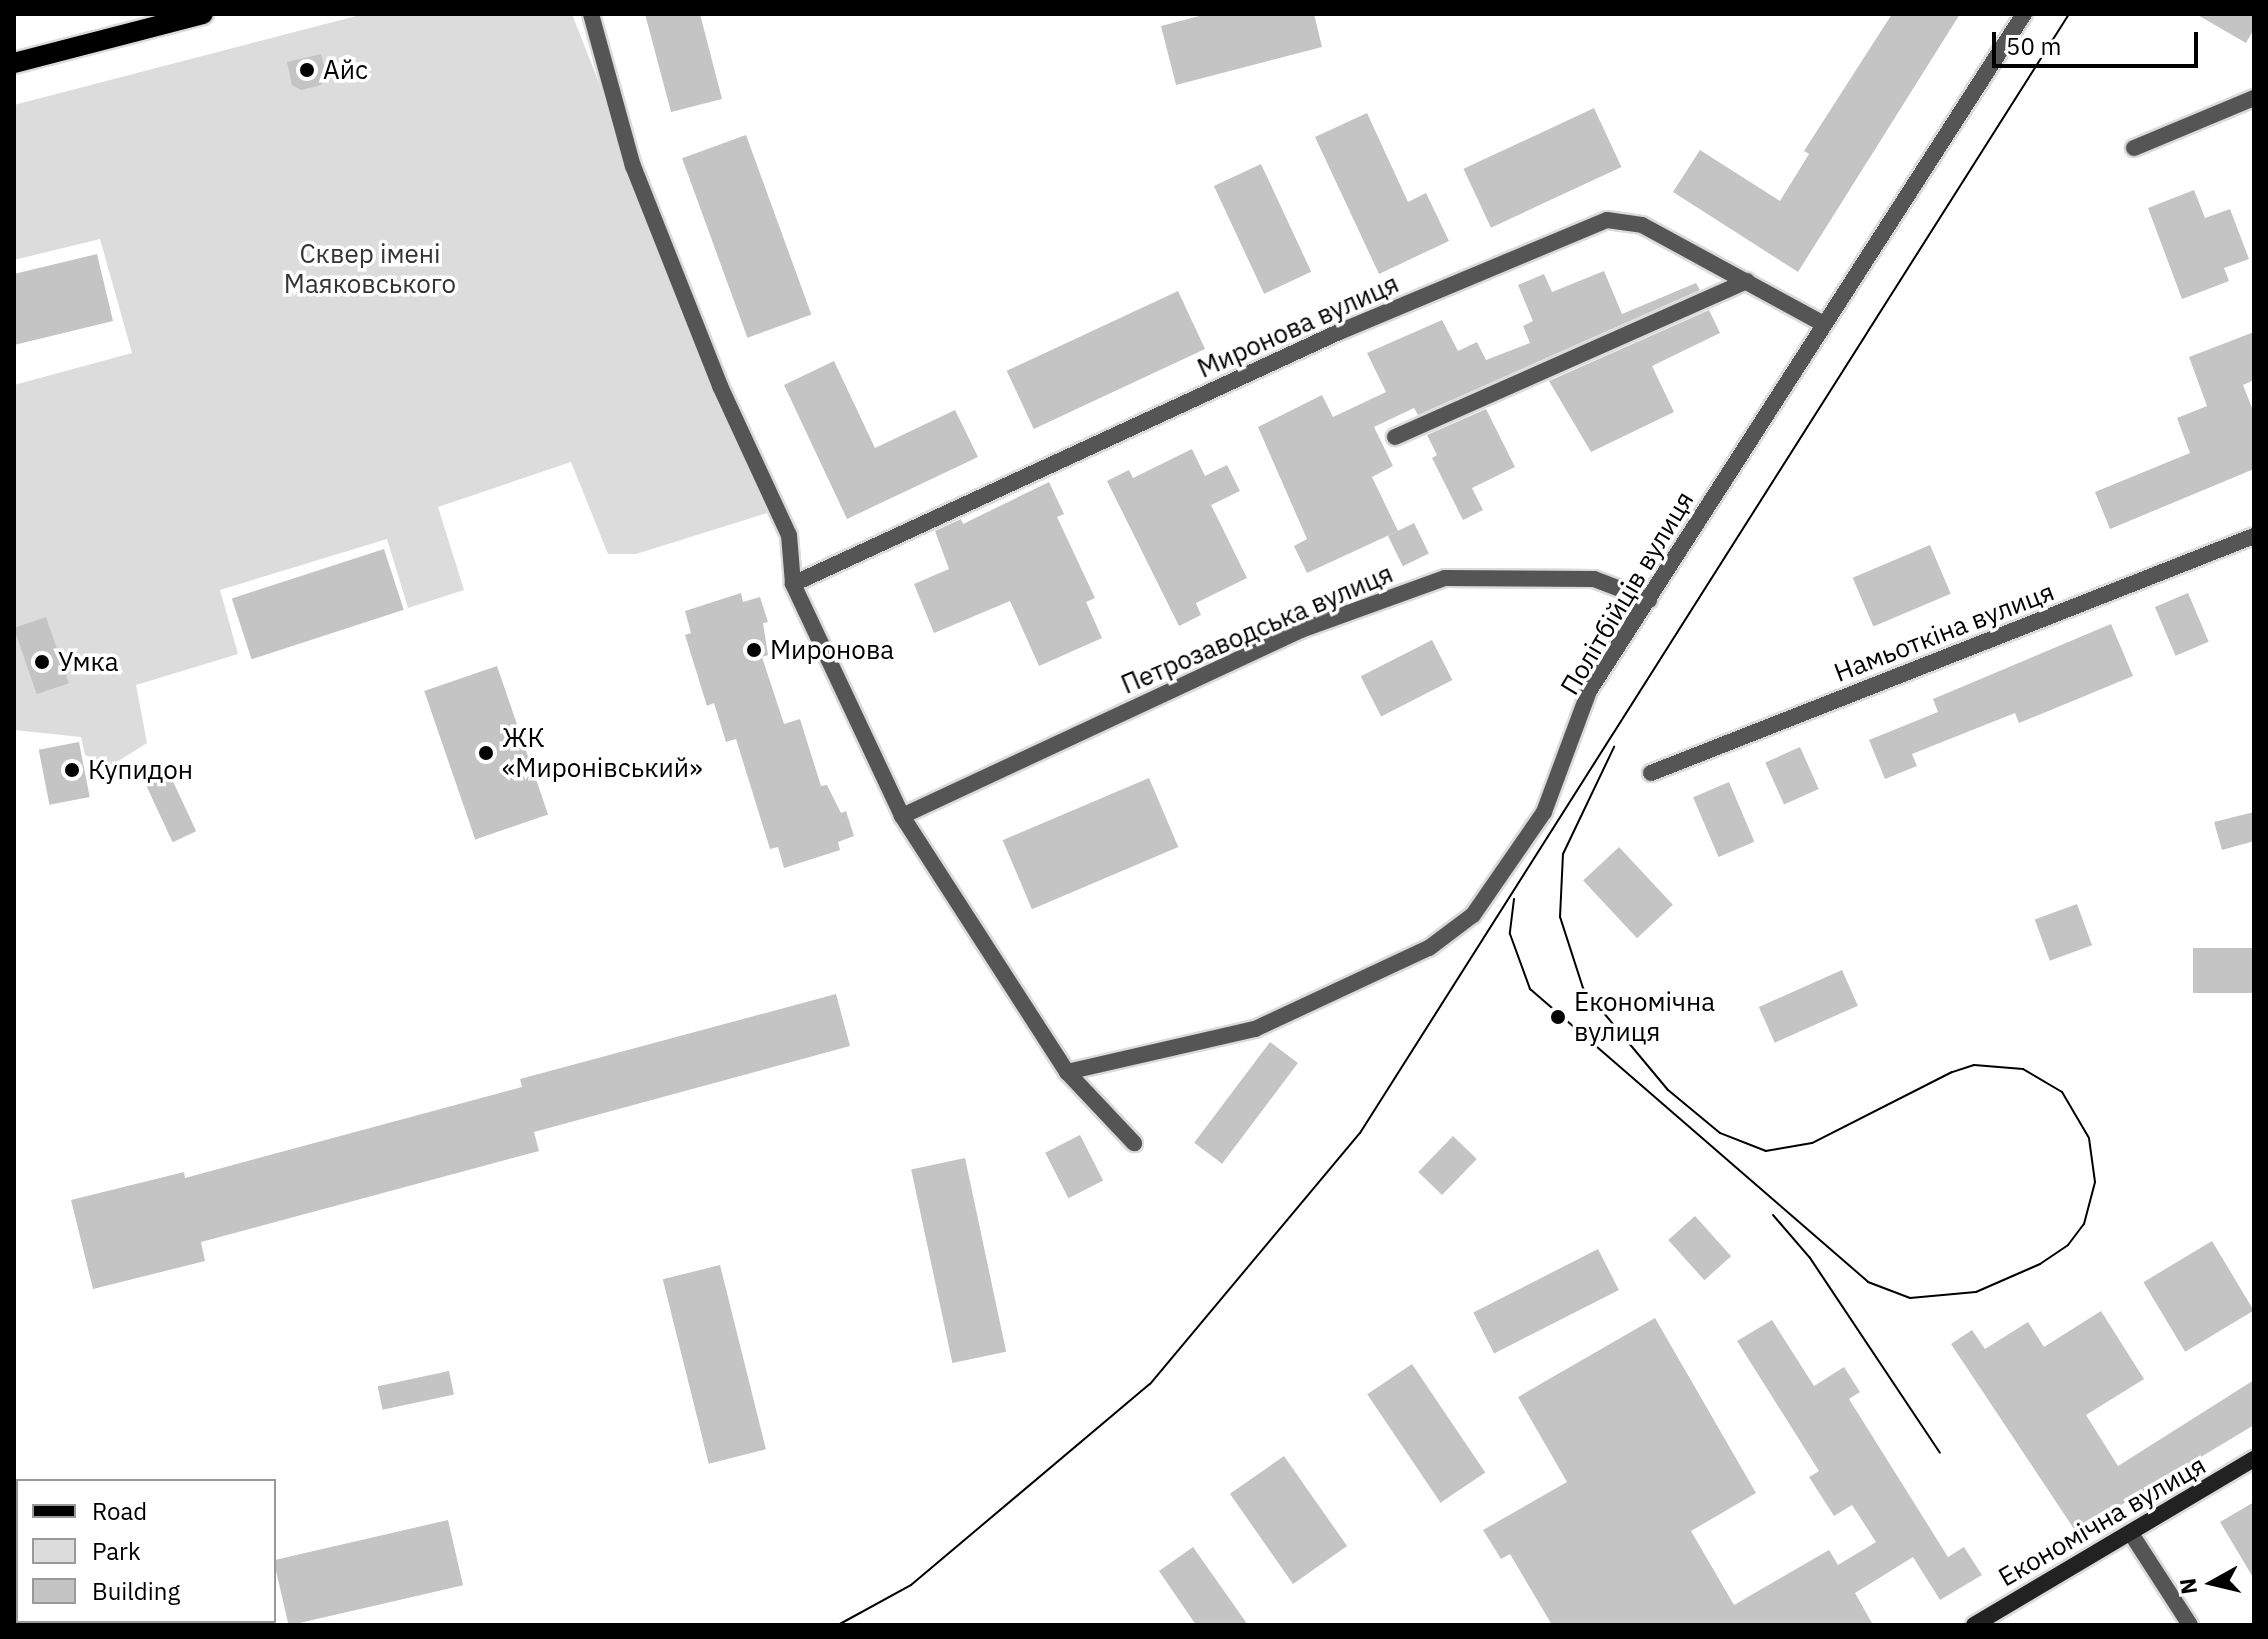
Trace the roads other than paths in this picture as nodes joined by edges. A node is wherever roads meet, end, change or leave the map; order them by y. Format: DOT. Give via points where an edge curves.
graph roads {
  1 [pos="203,14"];
  2 [pos="591,14"];
  3 [pos="2024,14"];
  4 [pos="14,63"];
  5 [pos="2254,98"];
  6 [pos="2134,148"];
  7 [pos="1747,281"];
  8 [pos="1822,323"];
  9 [pos="1395,437"];
  10 [pos="2254,536"];
  11 [pos="793,584"];
  12 [pos="1649,600"];
  13 [pos="1651,773"];
  14 [pos="902,816"];
  15 [pos="1067,1072"];
  16 [pos="1134,1143"];
  17 [pos="2254,1459"];
  18 [pos="2132,1535"];
  19 [pos="1974,1625"];
  20 [pos="2190,1625"];
  1 -- 4 [label="main road"];
  2 -- 11 [label="street" via="633,166 720,386 789,535"];
  3 -- 8 [label="street, Політбійців вулиця"];
  5 -- 6 [label="street"];
  7 -- 8 [label="street, Миронова вулиця"];
  7 -- 9 [label="street"];
  7 -- 11 [label="street, Миронова вулиця" via="1642,225 1607,220 1339,332"];
  8 -- 12 [label="street, Політбійців вулиця"];
  10 -- 13 [label="street, Намьоткіна вулиця"];
  11 -- 14 [label="street"];
  12 -- 14 [label="street, Петрозаводська вулиця" via="1594,579 1445,578 1301,630"];
  12 -- 15 [label="street, Політбійців вулиця" via="1589,691 1544,812 1473,915 1429,948 1255,1029"];
  14 -- 15 [label="street"];
  15 -- 16 [label="street"];
  17 -- 18 [label="street, Економічна вулиця"];
  18 -- 19 [label="street, Економічна вулиця"];
  18 -- 20 [label="street"];
}
